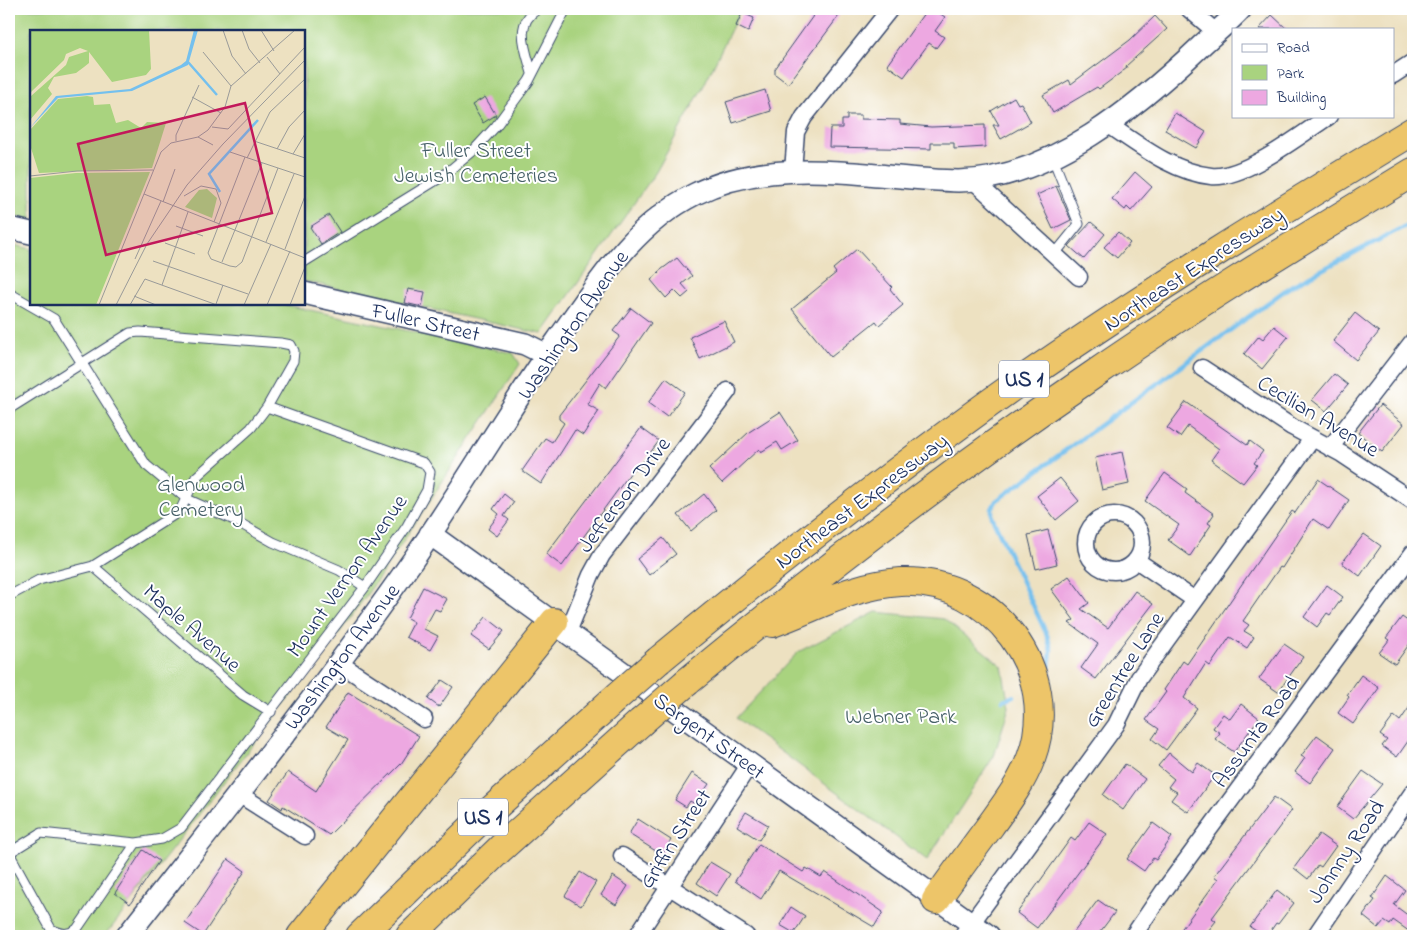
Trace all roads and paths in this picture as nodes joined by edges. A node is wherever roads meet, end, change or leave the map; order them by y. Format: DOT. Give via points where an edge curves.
graph roads {
  1 [pos="538,9"];
  2 [pos="890,9"];
  3 [pos="1189,9"];
  4 [pos="1241,9"];
  5 [pos="564,10"];
  6 [pos="1216,32"];
  7 [pos="1413,62"];
  8 [pos="532,73"];
  9 [pos="1394,74"];
  10 [pos="1326,118"];
  11 [pos="1109,125"];
  12 [pos="1413,131"];
  13 [pos="1052,156"];
  14 [pos="793,171"];
  15 [pos="1413,172"];
  16 [pos="974,181"];
  17 [pos="9,228"];
  18 [pos="30,233"];
  19 [pos="1054,255"];
  20 [pos="305,261"];
  21 [pos="1079,277"];
  22 [pos="9,293"];
  23 [pos="305,293"];
  24 [pos="1413,341"];
  25 [pos="547,355"];
  26 [pos="82,363"];
  27 [pos="1202,368"];
  28 [pos="728,391"];
  29 [pos="267,407"];
  30 [pos="9,409"];
  31 [pos="1312,439"];
  32 [pos="1330,448"];
  33 [pos="187,499"];
  34 [pos="1413,501"];
  35 [pos="430,534"];
  36 [pos="1413,553"];
  37 [pos="1136,560"];
  38 [pos="93,566"];
  39 [pos="365,587"];
  40 [pos="9,596"];
  41 [pos="1194,600"];
  42 [pos="561,627"];
  43 [pos="750,631"];
  44 [pos="339,663"];
  45 [pos="271,712"];
  46 [pos="424,719"];
  47 [pos="750,764"];
  48 [pos="1413,792"];
  49 [pos="237,793"];
  50 [pos="305,836"];
  51 [pos="136,843"];
  52 [pos="9,853"];
  53 [pos="622,856"];
  54 [pos="670,885"];
  55 [pos="936,900"];
  56 [pos="967,930"];
  57 [pos="127,936"];
  58 [pos="301,936"];
  59 [pos="360,936"];
  60 [pos="410,936"];
  61 [pos="637,936"];
  62 [pos="746,936"];
  63 [pos="989,936"];
  64 [pos="1133,936"];
  65 [pos="1315,936"];
  1 -- 8 [label="lane" via="522,28"];
  2 -- 14 [label="street" via="804,117 796,132"];
  3 -- 6 [label="street"];
  4 -- 6 [label="street, Washington Avenue"];
  5 -- 8 [label="lane"];
  6 -- 11 [label="street, Washington Avenue" via="1162,84"];
  7 -- 9 [label="street"];
  8 -- 20 [label="lane" via="514,103 474,151 443,176"];
  10 -- 11 [label="street" via="1235,173 1212,177 1188,171 1155,155"];
  11 -- 13 [label="street, Washington Avenue"];
  12 -- 59 [label="highway, Northeast Expressway / US 1, bridge" via="1209,256 1022,381 833,520 610,703 477,823"];
  13 -- 16 [label="street, Washington Avenue" via="1008,174"];
  13 -- 19 [label="lane" via="1079,224"];
  14 -- 16 [label="street, Washington Avenue"];
  14 -- 25 [label="street, Washington Avenue" via="763,173 723,182 658,217 613,261"];
  15 -- 43 [label="highway, Northeast Expressway / US 1" via="1188,312 1056,400 896,516"];
  16 -- 19 [label="street"];
  17 -- 18 [label="street"];
  19 -- 21 [label="street"];
  22 -- 26 [label="lane" via="54,319"];
  23 -- 25 [label="street, Fuller Street" via="525,344"];
  24 -- 32 [label="street"];
  25 -- 35 [label="street, Washington Avenue"];
  26 -- 29 [label="lane" via="130,333 140,332 291,345 293,361"];
  26 -- 30 [label="lane"];
  26 -- 33 [label="lane" via="146,465"];
  27 -- 31 [label="street, Cecilian Avenue"];
  28 -- 42 [label="street, Jefferson Drive" via="602,555"];
  29 -- 33 [label="lane" via="251,428 196,477"];
  29 -- 39 [label="lane, Mount Vernon Avenue" via="424,463 430,472 427,490 407,526"];
  31 -- 32 [label="street, Cecilian Avenue"];
  31 -- 41 [label="street, Greentree Lane"];
  32 -- 34 [label="street, Cecilian Avenue"];
  33 -- 38 [label="lane" via="175,515"];
  33 -- 39 [label="lane" via="340,570"];
  35 -- 42 [label="street, Sargent Street"];
  35 -- 44 [label="street, Washington Avenue"];
  36 -- 64 [label="street, Assunta Road"];
  37 -- 41 [label="street"];
  38 -- 40 [label="lane" via="39,580"];
  38 -- 45 [label="lane, Maple Avenue" via="243,695"];
  39 -- 45 [label="lane, Mount Vernon Avenue"];
  41 -- 56 [label="street, Greentree Lane" via="1137,680 1116,725"];
  42 -- 47 [label="street, Sargent Street"];
  42 -- 58 [label="highway"];
  43 -- 55 [label="highway" via="839,594 904,582 934,585 964,595 992,613 1014,637 1030,665 1038,696 1038,727 1032,757 1011,796"];
  43 -- 60 [label="highway, Northeast Expressway / US 1, bridge" via="687,682 501,848"];
  44 -- 46 [label="street"];
  44 -- 49 [label="street, Washington Avenue"];
  45 -- 51 [label="lane, Mount Vernon Avenue" via="181,828 162,839"];
  47 -- 54 [label="street, Griffin Street"];
  47 -- 55 [label="street, Sargent Street"];
  48 -- 65 [label="street, Johnny Road"];
  49 -- 50 [label="street"];
  49 -- 57 [label="street, Washington Avenue"];
  51 -- 52 [label="lane, Mount Vernon Avenue" via="41,833"];
  51 -- 52 [label="lane" via="71,934 51,929"];
  53 -- 54 [label="street"];
  54 -- 61 [label="street, Griffin Street"];
  54 -- 62 [label="street"];
  55 -- 56 [label="street, Sargent Street"];
  56 -- 63 [label="street, Sargent Street"];
}
